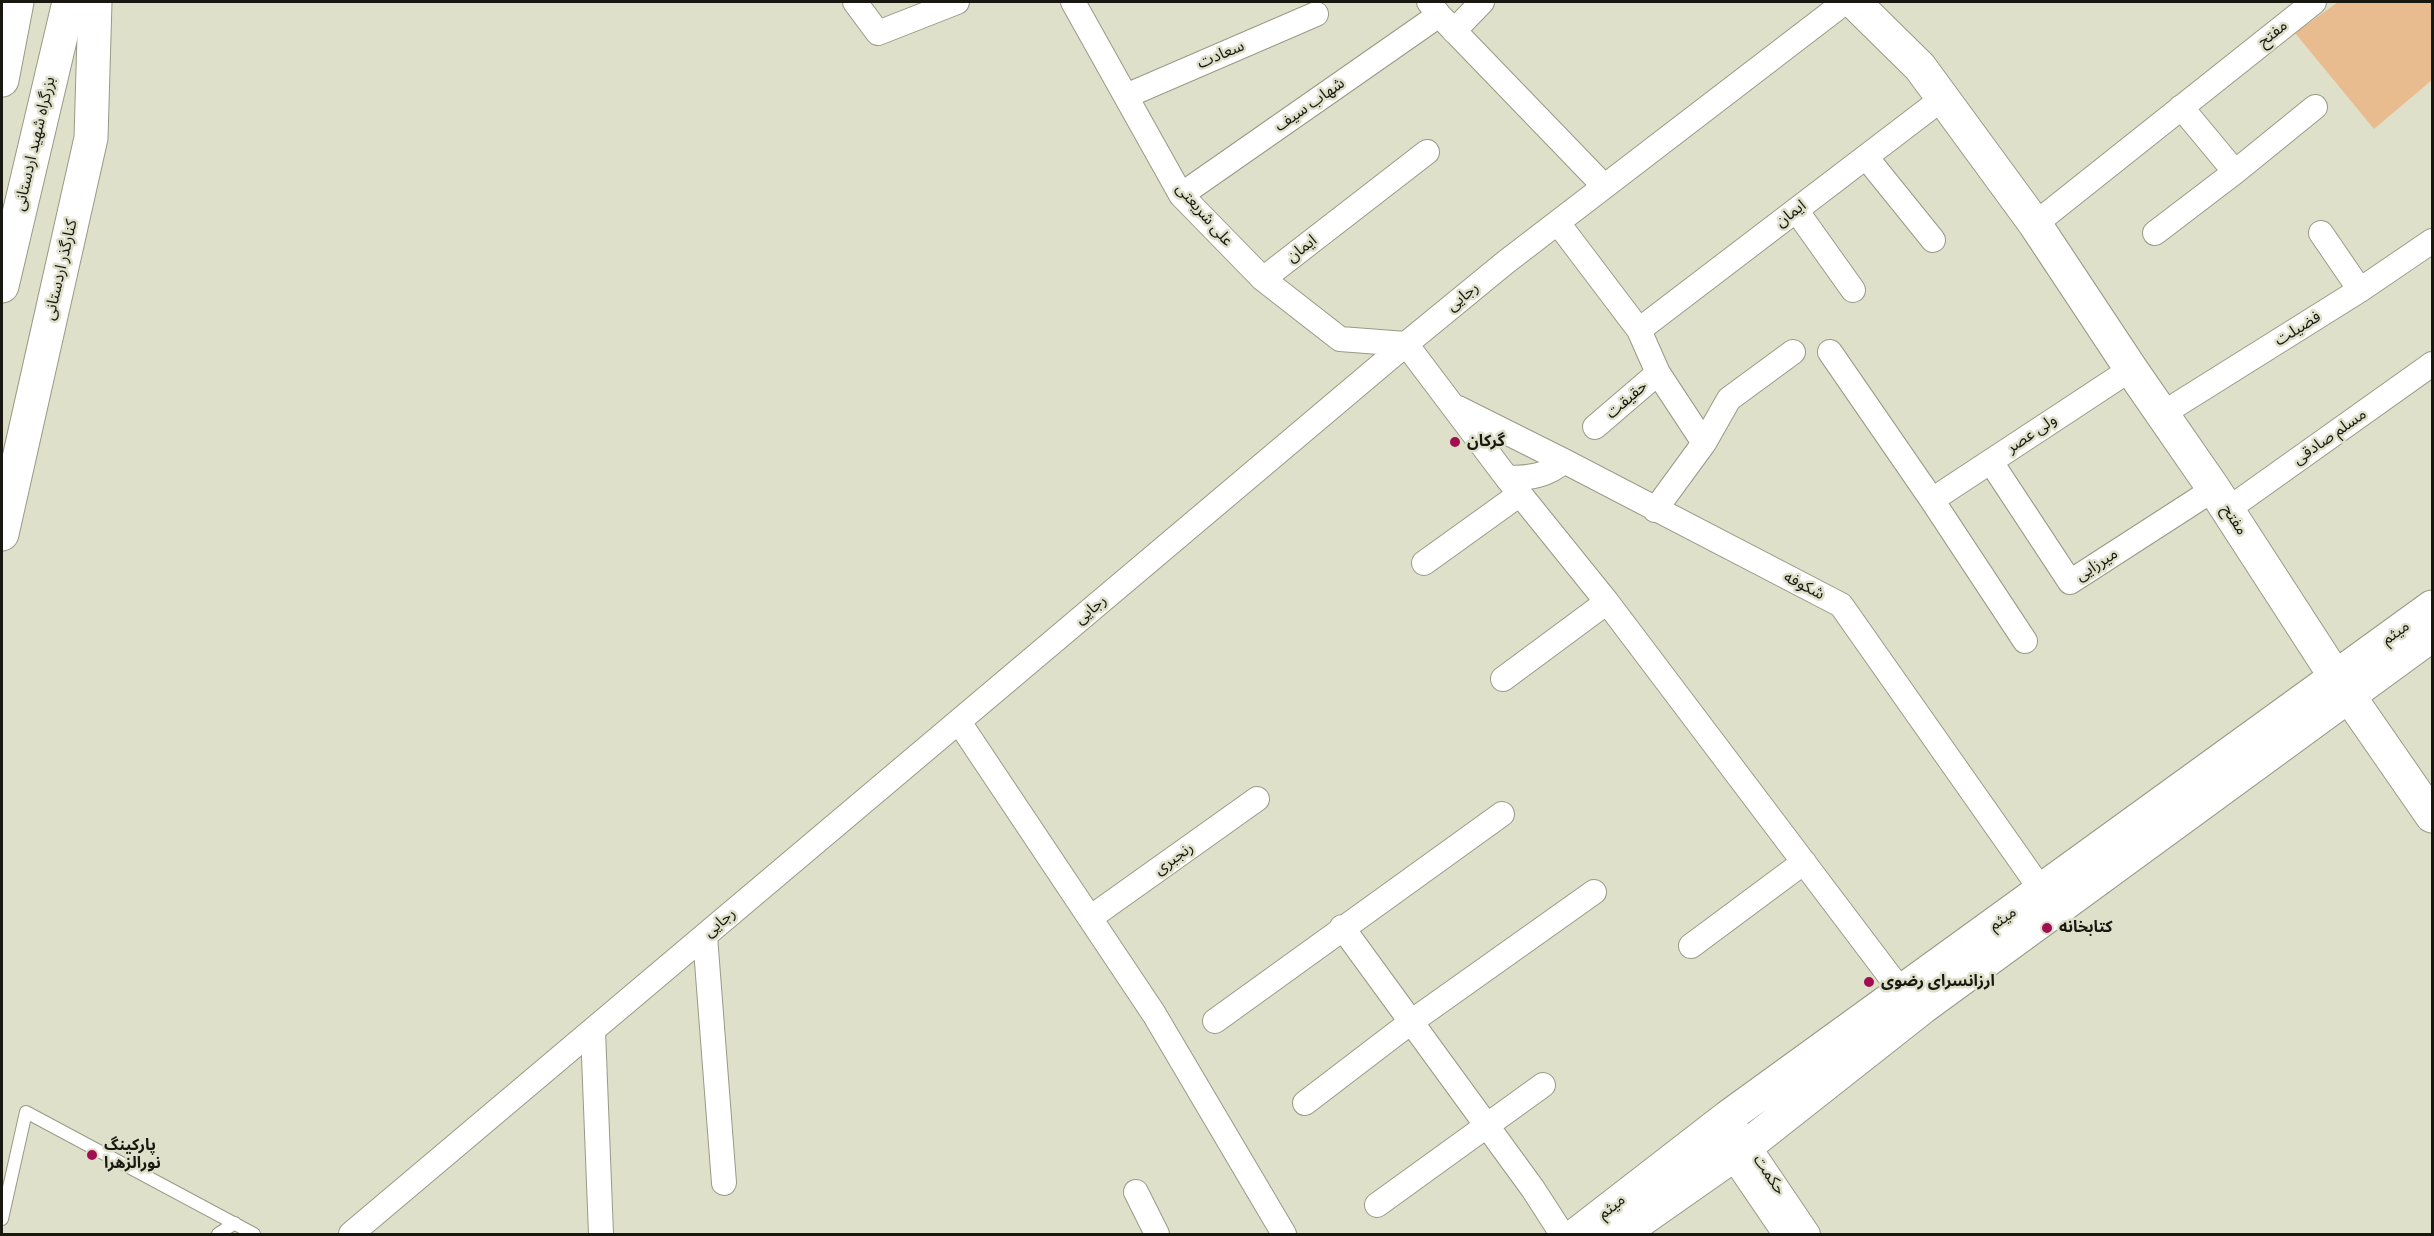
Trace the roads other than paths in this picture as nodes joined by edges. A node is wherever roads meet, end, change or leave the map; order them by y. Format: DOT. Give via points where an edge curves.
graph roads {
  1 [pos="17,2"];
  2 [pos="69,2"];
  3 [pos="95,2"];
  4 [pos="855,2"];
  5 [pos="957,2"];
  6 [pos="1073,2"];
  7 [pos="1482,2"];
  8 [pos="1845,2"];
  9 [pos="1854,2"];
  10 [pos="2314,2"];
  11 [pos="1316,14"];
  12 [pos="1440,16"];
  13 [pos="2,80"];
  14 [pos="1126,96"];
  15 [pos="1943,98"];
  16 [pos="2181,107"];
  17 [pos="2315,107"];
  18 [pos="1427,152"];
  19 [pos="1866,157"];
  20 [pos="2235,172"];
  21 [pos="1604,186"];
  22 [pos="1181,195"];
  23 [pos="1796,210"];
  24 [pos="1558,223"];
  25 [pos="2036,224"];
  26 [pos="2155,233"];
  27 [pos="2321,233"];
  28 [pos="1933,240"];
  29 [pos="2433,241"];
  30 [pos="1263,279"];
  31 [pos="2,286"];
  32 [pos="1853,290"];
  33 [pos="2360,290"];
  34 [pos="1639,330"];
  35 [pos="1406,344"];
  36 [pos="1793,352"];
  37 [pos="1830,352"];
  38 [pos="2433,364"];
  39 [pos="2131,369"];
  40 [pos="1659,372"];
  41 [pos="1456,408"];
  42 [pos="2162,414"];
  43 [pos="1595,427"];
  44 [pos="1704,443"];
  45 [pos="1564,461"];
  46 [pos="1990,462"];
  47 [pos="1514,486"];
  48 [pos="1932,500"];
  49 [pos="2221,500"];
  50 [pos="1655,510"];
  51 [pos="2,534"];
  52 [pos="1424,563"];
  53 [pos="1607,602"];
  54 [pos="2433,607"];
  55 [pos="2433,635"];
  56 [pos="2025,641"];
  57 [pos="1503,679"];
  58 [pos="2342,686"];
  59 [pos="959,722"];
  60 [pos="1257,799"];
  61 [pos="1502,814"];
  62 [pos="2433,816"];
  63 [pos="1804,862"];
  64 [pos="2042,891"];
  65 [pos="1594,892"];
  66 [pos="1090,918"];
  67 [pos="1342,927"];
  68 [pos="705,936"];
  69 [pos="1690,946"];
  70 [pos="1901,991"];
  71 [pos="1215,1021"];
  72 [pos="1411,1022"];
  73 [pos="593,1030"];
  74 [pos="1543,1085"];
  75 [pos="1305,1103"];
  76 [pos="1720,1123"];
  77 [pos="1486,1125"];
  78 [pos="1740,1150"];
  79 [pos="724,1183"];
  80 [pos="1136,1192"];
  81 [pos="1377,1205"];
  82 [pos="2,1219"];
  83 [pos="235,1223"];
  84 [pos="218,1234"];
  85 [pos="254,1234"];
  86 [pos="351,1234"];
  87 [pos="601,1234"];
  88 [pos="1157,1234"];
  89 [pos="1284,1234"];
  90 [pos="1562,1234"];
  91 [pos="1577,1234"];
  92 [pos="1621,1234"];
  93 [pos="1785,1234"];
  94 [pos="1808,1234"];
  1 -- 13 [label="main road"];
  2 -- 31 [label="main road, بزرگراه شهید اردستانی"];
  3 -- 51 [label="main road, کنارگذر اردستانی" via="91,138"];
  4 -- 5 [label="street" via="878,33"];
  6 -- 14 [label="street, علی شریعتی"];
  7 -- 12 [label="street, شهاب سیف"];
  8 -- 21 [label="street, رجایی"];
  9 -- 15 [label="main road, مفتح" via="1920,67"];
  10 -- 16 [label="street, مفتح"];
  11 -- 14 [label="street, سعادت"];
  12 -- 21 [label="street"];
  12 -- 22 [label="street, شهاب سیف"];
  14 -- 22 [label="street, علی شریعتی"];
  15 -- 19 [label="street, ایمان"];
  15 -- 25 [label="main road, مفتح"];
  16 -- 20 [label="street"];
  16 -- 25 [label="street, مفتح"];
  17 -- 20 [label="street"];
  18 -- 30 [label="street, ایمان"];
  19 -- 23 [label="street, ایمان"];
  19 -- 28 [label="street"];
  20 -- 26 [label="street"];
  21 -- 24 [label="street, رجایی"];
  22 -- 30 [label="street, علی شریعتی"];
  23 -- 32 [label="street"];
  23 -- 34 [label="street, ایمان"];
  24 -- 34 [label="street"];
  24 -- 35 [label="street, رجایی"];
  25 -- 39 [label="main road, مفتح"];
  27 -- 33 [label="street"];
  29 -- 33 [label="street, فضیلت"];
  30 -- 35 [label="street, علی شریعتی" via="1340,339"];
  33 -- 42 [label="street, فضیلت"];
  34 -- 40 [label="street"];
  35 -- 41 [label="street"];
  35 -- 59 [label="street, رجایی"];
  36 -- 44 [label="street" via="1729,399"];
  37 -- 48 [label="street"];
  38 -- 49 [label="street, مسلم صادقی"];
  39 -- 42 [label="main road, مفتح"];
  39 -- 46 [label="street, ولی عصر"];
  40 -- 43 [label="street, حقیقت"];
  40 -- 44 [label="street"];
  41 -- 45 [label="street, شکوفه"];
  41 -- 47 [label="street"];
  42 -- 49 [label="main road, مفتح"];
  44 -- 50 [label="street"];
  45 -- 47 [label="street" via="1554,470"];
  45 -- 50 [label="street, شکوفه"];
  46 -- 48 [label="street, ولی عصر"];
  46 -- 49 [label="street, میرزایی" via="2070,582"];
  47 -- 52 [label="street"];
  47 -- 53 [label="street"];
  48 -- 56 [label="street"];
  49 -- 58 [label="main road, مفتح"];
  50 -- 64 [label="street, شکوفه" via="1841,605"];
  53 -- 57 [label="street"];
  53 -- 63 [label="street"];
  54 -- 58 [label="main road, میثم"];
  55 -- 58 [label="main road, میثم"];
  58 -- 62 [label="main road, مفتح"];
  58 -- 64 [label="main road, میثم"];
  58 -- 78 [label="main road, میثم"];
  59 -- 66 [label="street"];
  59 -- 68 [label="street, رجایی"];
  60 -- 66 [label="street, رنجبری"];
  61 -- 67 [label="street"];
  63 -- 69 [label="street"];
  63 -- 70 [label="street"];
  64 -- 70 [label="main road, میثم"];
  65 -- 72 [label="street"];
  66 -- 89 [label="street" via="1154,1014"];
  67 -- 71 [label="street"];
  67 -- 72 [label="street"];
  68 -- 73 [label="street, رجایی"];
  68 -- 79 [label="street"];
  70 -- 76 [label="main road, میثم"];
  72 -- 75 [label="street"];
  72 -- 77 [label="street"];
  73 -- 86 [label="street, رجایی"];
  73 -- 87 [label="street"];
  74 -- 77 [label="street"];
  76 -- 78 [label="street, حکمت"];
  76 -- 91 [label="main road, میثم"];
  77 -- 81 [label="street"];
  77 -- 90 [label="street"];
  78 -- 92 [label="main road, میثم"];
  78 -- 93 [label="street, حکمت"];
  78 -- 94 [label="street, حکمت"];
  80 -- 88 [label="street"];
  82 -- 83 [label="lane" via="26,1112"];
  83 -- 84 [label="lane"];
  83 -- 85 [label="lane"];
}
